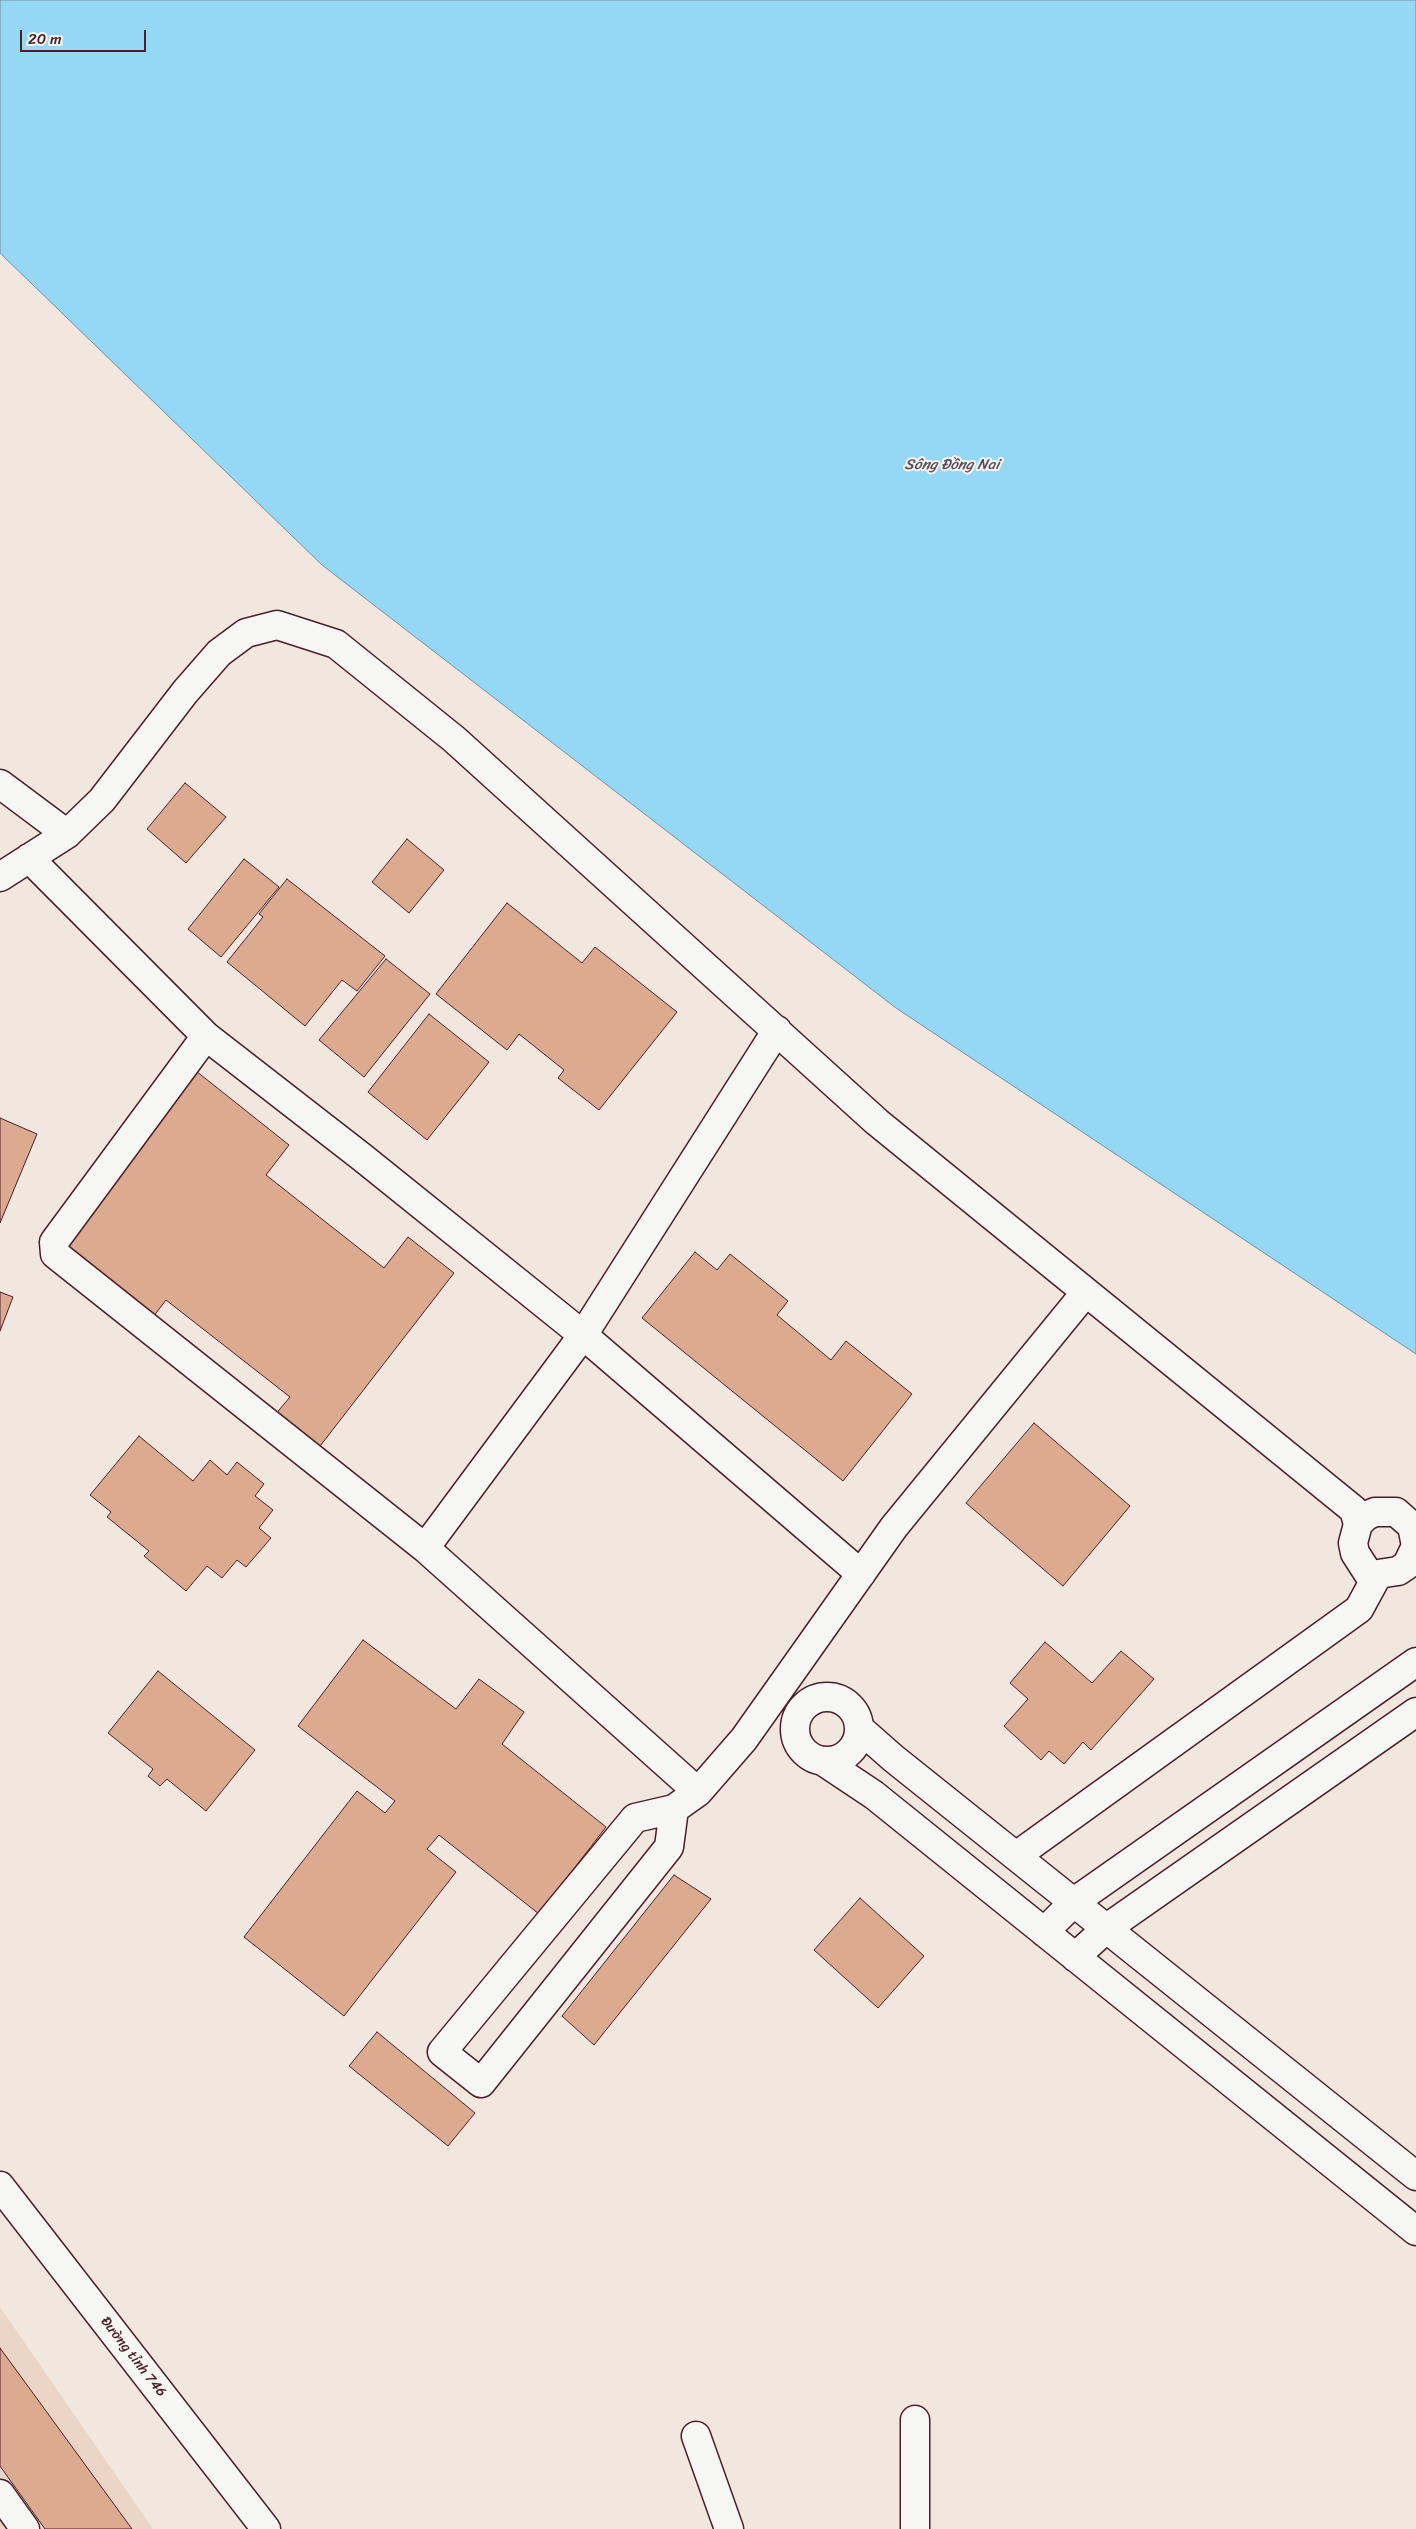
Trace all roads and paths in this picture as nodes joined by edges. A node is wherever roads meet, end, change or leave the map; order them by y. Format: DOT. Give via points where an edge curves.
graph roads {
  1 [pos="0,784"];
  2 [pos="67,834"];
  3 [pos="29,858"];
  4 [pos="0,878"];
  5 [pos="777,1030"];
  6 [pos="206,1036"];
  7 [pos="1086,1292"];
  8 [pos="583,1335"];
  9 [pos="1358,1524"];
  10 [pos="1416,1546"];
  11 [pos="425,1548"];
  12 [pos="860,1574"];
  13 [pos="1373,1581"];
  14 [pos="1416,1662"];
  15 [pos="774,1698"];
  16 [pos="799,1712"];
  17 [pos="1416,1712"];
  18 [pos="859,1728"];
  19 [pos="823,1761"];
  20 [pos="698,1792"];
  21 [pos="674,1809"];
  22 [pos="1016,1856"];
  23 [pos="1074,1902"];
  24 [pos="1106,1928"];
  25 [pos="1044,1932"];
  26 [pos="1075,1956"];
  27 [pos="1416,2176"];
  28 [pos="0,2186"];
  29 [pos="1416,2232"];
  30 [pos="915,2420"];
  31 [pos="696,2436"];
  32 [pos="0,2494"];
  33 [pos="25,2529"];
  34 [pos="266,2529"];
  35 [pos="730,2529"];
  36 [pos="915,2529"];
  1 -- 2 [label="street"];
  2 -- 3 [label="street"];
  2 -- 5 [label="street" via="102,800 219,653 246,633 277,625 304,632 336,644 454,739"];
  3 -- 4 [label="street"];
  3 -- 6 [label="street"];
  5 -- 7 [label="street" via="877,1122"];
  5 -- 8 [label="street"];
  6 -- 8 [label="street"];
  6 -- 11 [label="street" via="54,1242 56,1254"];
  7 -- 9 [label="street" via="1354,1510"];
  7 -- 12 [label="street" via="894,1526"];
  8 -- 11 [label="street"];
  8 -- 12 [label="street"];
  9 -- 10 [label="street" via="1375,1512 1396,1512 1412,1526"];
  9 -- 13 [label="street" via="1353,1543 1355,1553"];
  10 -- 13 [label="street" via="1406,1565 1378,1574"];
  11 -- 20 [label="street"];
  12 -- 15 [label="street"];
  13 -- 22 [label="street" via="1359,1609"];
  14 -- 23 [label="street"];
  15 -- 16 [label="street"];
  15 -- 20 [label="street"];
  16 -- 18 [label="street" via="804,1705 821,1696 839,1699 853,1710"];
  16 -- 19 [label="street" via="794,1730 800,1747 806,1754"];
  17 -- 24 [label="street"];
  18 -- 19 [label="street" via="849,1753"];
  18 -- 22 [label="street"];
  19 -- 25 [label="street" via="874,1795"];
  20 -- 21 [label="street"];
  21 -- 21 [label="street" via="636,1818 442,2052 482,2083 669,1847"];
  22 -- 23 [label="street"];
  23 -- 24 [label="street"];
  23 -- 25 [label="street"];
  24 -- 26 [label="street"];
  24 -- 27 [label="street"];
  25 -- 26 [label="street"];
  26 -- 29 [label="street"];
  28 -- 34 [label="street, Đường tỉnh 746"];
  30 -- 36 [label="street"];
  31 -- 35 [label="street"];
  32 -- 33 [label="street"];
}
